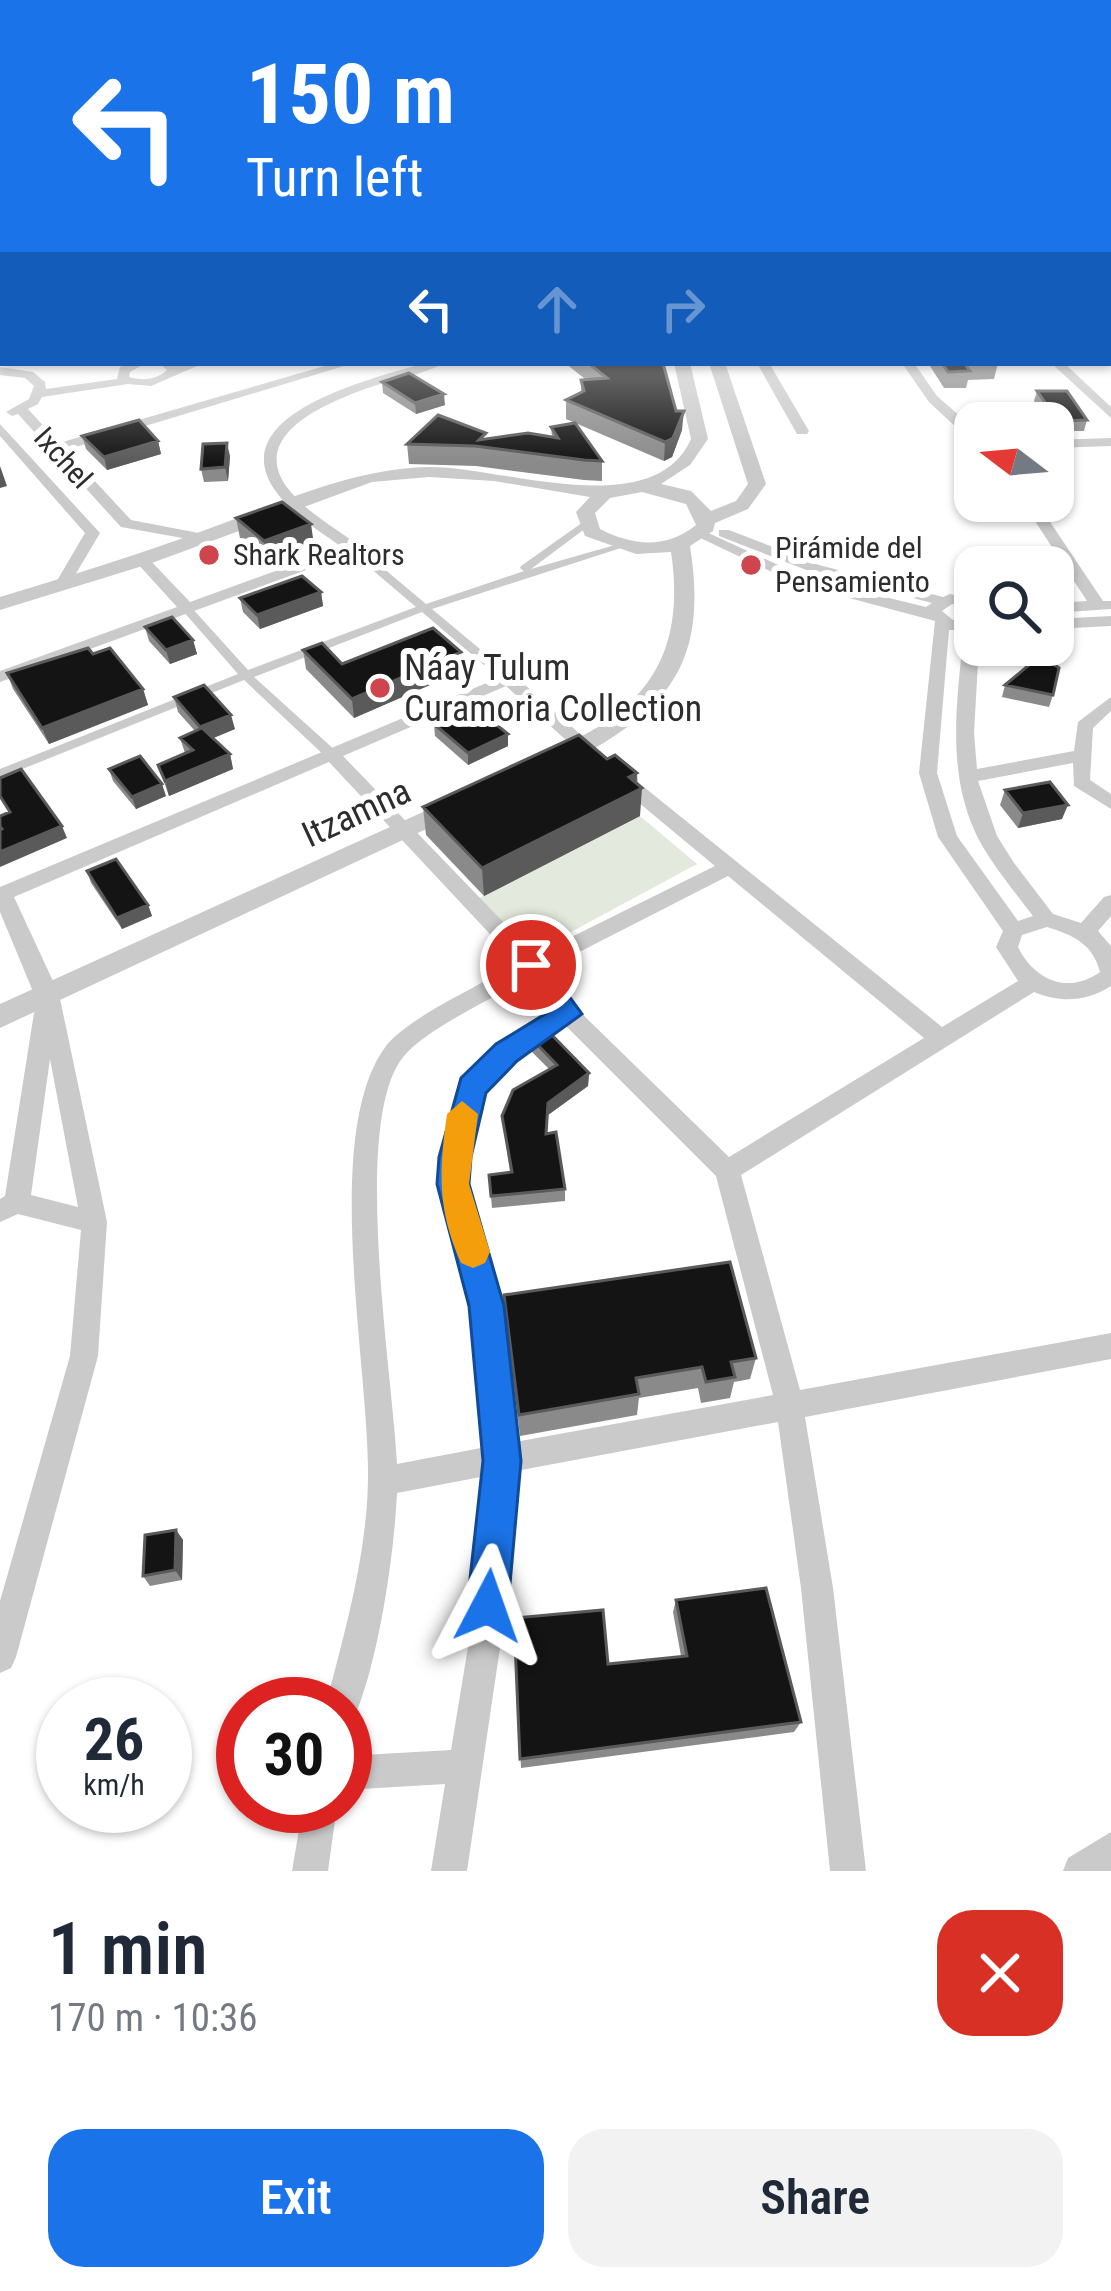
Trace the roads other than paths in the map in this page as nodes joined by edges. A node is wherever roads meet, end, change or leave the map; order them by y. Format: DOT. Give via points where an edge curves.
graph roads {
  1 [pos="136,366"];
  2 [pos="169,366"];
  3 [pos="338,366"];
  4 [pos="429,366"];
  5 [pos="683,366"];
  6 [pos="718,366"];
  7 [pos="765,366"];
  8 [pos="910,366"];
  9 [pos="1060,366"];
  10 [pos="19,368"];
  11 [pos="0,370"];
  12 [pos="125,375"];
  13 [pos="40,387"];
  14 [pos="21,409"];
  15 [pos="1111,414"];
  16 [pos="0,416"];
  17 [pos="954,418"];
  18 [pos="0,428"];
  19 [pos="802,430"];
  20 [pos="1111,442"];
  21 [pos="1074,443"];
  22 [pos="57,448"];
  23 [pos="642,487"];
  24 [pos="604,494"];
  25 [pos="296,507"];
  26 [pos="1044,522"];
  27 [pos="586,523"];
  28 [pos="126,524"];
  29 [pos="698,531"];
  30 [pos="93,533"];
  31 [pos="199,537"];
  32 [pos="622,546"];
  33 [pos="353,548"];
  34 [pos="142,560"];
  35 [pos="518,573"];
  36 [pos="62,584"];
  37 [pos="0,604"];
  38 [pos="418,608"];
  39 [pos="954,608"];
  40 [pos="187,609"];
  41 [pos="1074,609"];
  42 [pos="1107,611"];
  43 [pos="938,612"];
  44 [pos="954,618"];
  45 [pos="1074,619"];
  46 [pos="970,666"];
  47 [pos="0,677"];
  48 [pos="248,677"];
  49 [pos="508,680"];
  50 [pos="934,697"];
  51 [pos="966,701"];
  52 [pos="1111,702"];
  53 [pos="583,747"];
  54 [pos="332,755"];
  55 [pos="1082,755"];
  56 [pos="0,774"];
  57 [pos="522,775"];
  58 [pos="967,777"];
  59 [pos="482,794"];
  60 [pos="1111,803"];
  61 [pos="400,831"];
  62 [pos="730,867"];
  63 [pos="1,893"];
  64 [pos="1111,902"];
  65 [pos="1046,919"];
  66 [pos="1014,930"];
  67 [pos="1086,931"];
  68 [pos="531,965"];
  69 [pos="1111,975"];
  70 [pos="1032,983"];
  71 [pos="48,994"];
  72 [pos="568,1014"];
  73 [pos="0,1017"];
  74 [pos="938,1037"];
  75 [pos="727,1171"];
  76 [pos="9,1207"];
  77 [pos="94,1222"];
  78 [pos="1111,1346"];
  79 [pos="789,1403"];
  80 [pos="502,1461"];
  81 [pos="383,1481"];
  82 [pos="0,1657"];
  83 [pos="350,1677"];
  84 [pos="466,1766"];
  85 [pos="372,1771"];
  86 [pos="316,1833"];
  87 [pos="1111,1850"];
  88 [pos="310,1871"];
  89 [pos="449,1871"];
  90 [pos="848,1871"];
  91 [pos="1081,1871"];
  1 -- 12 [label="street"];
  2 -- 12 [label="street" via="153,382"];
  3 -- 22 [label="street"];
  4 -- 25 [label="street" via="309,406 282,428 268,457 272,477"];
  5 -- 23 [label="street" via="699,448"];
  6 -- 29 [label="street" via="757,484 742,505"];
  7 -- 19 [label="street"];
  8 -- 17 [label="street"];
  9 -- 15 [label="street"];
  10 -- 11 [label="street"];
  10 -- 13 [label="street"];
  12 -- 13 [label="street"];
  13 -- 14 [label="street"];
  14 -- 16 [label="street"];
  14 -- 22 [label="street"];
  18 -- 30 [label="street, Ixchel"];
  20 -- 21 [label="street"];
  22 -- 28 [label="street"];
  23 -- 24 [label="street"];
  23 -- 29 [label="street" via="696,501"];
  24 -- 25 [label="street" via="429,472 369,477"];
  24 -- 27 [label="street" via="585,512"];
  25 -- 31 [label="street"];
  25 -- 33 [label="street"];
  26 -- 42 [label="street"];
  27 -- 32 [label="street"];
  27 -- 35 [label="street"];
  28 -- 30 [label="street"];
  28 -- 31 [label="street"];
  29 -- 32 [label="street"];
  29 -- 43 [label="street" via="802,580"];
  29 -- 53 [label="street" via="687,634 673,667 659,688"];
  30 -- 36 [label="street, Ixchel"];
  31 -- 34 [label="street"];
  32 -- 35 [label="street"];
  33 -- 38 [label="street"];
  33 -- 40 [label="street"];
  34 -- 36 [label="street"];
  34 -- 40 [label="street"];
  35 -- 38 [label="street"];
  36 -- 37 [label="street"];
  38 -- 48 [label="street"];
  38 -- 49 [label="street"];
  39 -- 43 [label="street"];
  40 -- 47 [label="street"];
  40 -- 48 [label="street"];
  41 -- 42 [label="street"];
  42 -- 45 [label="street"];
  43 -- 44 [label="street"];
  43 -- 50 [label="street"];
  46 -- 51 [label="street"];
  48 -- 54 [label="street"];
  48 -- 56 [label="street"];
  49 -- 53 [label="street"];
  49 -- 54 [label="street"];
  50 -- 51 [label="street"];
  50 -- 66 [label="street" via="928,773 948,837"];
  51 -- 58 [label="street"];
  52 -- 55 [label="street" via="1084,726"];
  53 -- 57 [label="street"];
  53 -- 62 [label="street"];
  54 -- 61 [label="street"];
  54 -- 63 [label="street"];
  55 -- 58 [label="street"];
  55 -- 60 [label="street" via="1081,782"];
  58 -- 65 [label="street" via="987,835"];
  59 -- 61 [label="street, Itzamna"];
  61 -- 68 [label="street"];
  61 -- 71 [label="street, Itzamna"];
  62 -- 68 [label="street"];
  62 -- 74 [label="street"];
  63 -- 71 [label="street"];
  64 -- 67 [label="street"];
  65 -- 66 [label="street"];
  65 -- 67 [label="street"];
  66 -- 70 [label="street" via="1007,947"];
  67 -- 69 [label="street" via="1108,952"];
  68 -- 72 [label="street"];
  68 -- 81 [label="street" via="393,1052 377,1078 366,1254"];
  69 -- 70 [label="street" via="1094,991 1064,994"];
  70 -- 74 [label="street"];
  71 -- 73 [label="street, Itzamna"];
  71 -- 76 [label="street"];
  71 -- 77 [label="street"];
  72 -- 75 [label="street"];
  72 -- 80 [label="street" via="507,1052 472,1087 457,1130 453,1184 487,1306"];
  74 -- 75 [label="street"];
  75 -- 79 [label="street"];
  76 -- 77 [label="street"];
  77 -- 82 [label="street" via="84,1356"];
  78 -- 79 [label="street"];
  79 -- 80 [label="street"];
  79 -- 90 [label="street"];
  80 -- 81 [label="street"];
  80 -- 84 [label="street"];
  81 -- 83 [label="street"];
  84 -- 85 [label="street"];
  84 -- 89 [label="street"];
  86 -- 88 [label="street"];
  87 -- 91 [label="street"];
}
